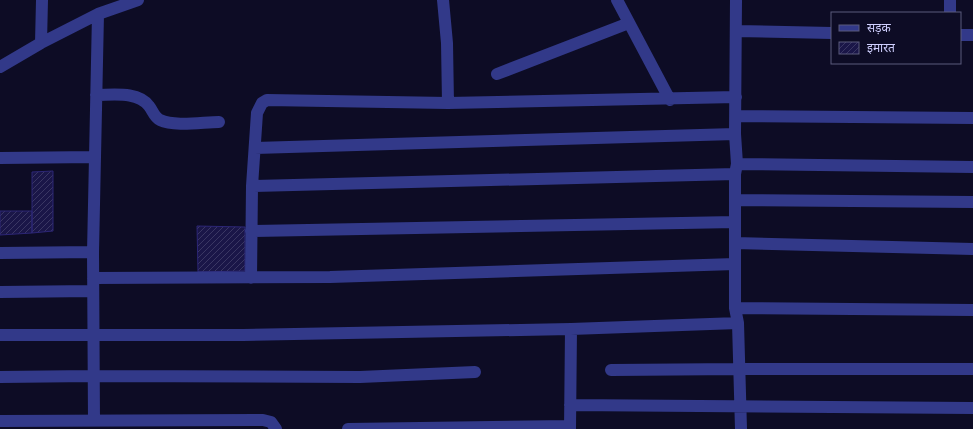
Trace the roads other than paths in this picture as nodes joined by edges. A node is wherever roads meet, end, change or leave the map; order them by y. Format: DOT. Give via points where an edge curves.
graph roads {
  1 [pos="42,0"];
  2 [pos="138,0"];
  3 [pos="443,0"];
  4 [pos="617,0"];
  5 [pos="736,0"];
  6 [pos="950,0"];
  7 [pos="950,12"];
  8 [pos="98,14"];
  9 [pos="629,23"];
  10 [pos="736,31"];
  11 [pos="831,33"];
  12 [pos="961,34"];
  13 [pos="973,35"];
  14 [pos="42,43"];
  15 [pos="0,67"];
  16 [pos="498,74"];
  17 [pos="96,95"];
  18 [pos="736,97"];
  19 [pos="670,100"];
  20 [pos="448,103"];
  21 [pos="736,116"];
  22 [pos="973,118"];
  23 [pos="219,122"];
  24 [pos="735,134"];
  25 [pos="255,148"];
  26 [pos="95,157"];
  27 [pos="0,158"];
  28 [pos="973,168"];
  29 [pos="736,169"];
  30 [pos="252,186"];
  31 [pos="735,200"];
  32 [pos="973,202"];
  33 [pos="735,222"];
  34 [pos="251,231"];
  35 [pos="735,243"];
  36 [pos="973,249"];
  37 [pos="0,252"];
  38 [pos="93,252"];
  39 [pos="735,264"];
  40 [pos="93,278"];
  41 [pos="251,278"];
  42 [pos="93,291"];
  43 [pos="0,292"];
  44 [pos="735,308"];
  45 [pos="973,310"];
  46 [pos="738,323"];
  47 [pos="571,329"];
  48 [pos="0,335"];
  49 [pos="93,335"];
  50 [pos="740,369"];
  51 [pos="973,369"];
  52 [pos="611,370"];
  53 [pos="475,372"];
  54 [pos="92,376"];
  55 [pos="0,377"];
  56 [pos="570,405"];
  57 [pos="741,406"];
  58 [pos="973,408"];
  59 [pos="0,421"];
  60 [pos="94,421"];
  61 [pos="274,426"];
  62 [pos="570,427"];
  63 [pos="348,429"];
  64 [pos="740,429"];
  1 -- 14 [label="street"];
  2 -- 8 [label="street"];
  3 -- 20 [label="street"];
  4 -- 9 [label="street"];
  5 -- 10 [label="street"];
  6 -- 7 [label="street"];
  8 -- 14 [label="street"];
  8 -- 17 [label="street"];
  9 -- 16 [label="street"];
  9 -- 19 [label="street"];
  10 -- 11 [label="street"];
  10 -- 18 [label="street"];
  12 -- 13 [label="street"];
  14 -- 15 [label="street"];
  17 -- 23 [label="street" via="141,98 158,119 166,122"];
  17 -- 26 [label="street"];
  18 -- 19 [label="street"];
  18 -- 21 [label="street"];
  19 -- 20 [label="street"];
  20 -- 25 [label="street" via="267,100 262,103 257,113"];
  21 -- 22 [label="street"];
  21 -- 24 [label="street"];
  24 -- 25 [label="street"];
  24 -- 29 [label="street"];
  25 -- 30 [label="street"];
  26 -- 27 [label="street"];
  26 -- 38 [label="street"];
  28 -- 29 [label="street"];
  29 -- 30 [label="street"];
  29 -- 31 [label="street"];
  30 -- 34 [label="street"];
  31 -- 32 [label="street"];
  31 -- 33 [label="street"];
  33 -- 34 [label="street"];
  33 -- 35 [label="street"];
  34 -- 41 [label="street"];
  35 -- 36 [label="street"];
  35 -- 39 [label="street"];
  37 -- 38 [label="street"];
  38 -- 40 [label="street"];
  39 -- 41 [label="street"];
  39 -- 44 [label="street"];
  40 -- 41 [label="street"];
  40 -- 42 [label="street"];
  42 -- 43 [label="street"];
  42 -- 49 [label="street"];
  44 -- 45 [label="street"];
  44 -- 46 [label="street"];
  46 -- 47 [label="street"];
  46 -- 50 [label="street"];
  47 -- 49 [label="street"];
  47 -- 56 [label="street"];
  48 -- 49 [label="street"];
  49 -- 54 [label="street"];
  50 -- 51 [label="street"];
  50 -- 52 [label="street"];
  50 -- 57 [label="street"];
  53 -- 54 [label="street" via="360,377"];
  54 -- 55 [label="street"];
  54 -- 60 [label="street"];
  56 -- 57 [label="street"];
  56 -- 62 [label="street"];
  57 -- 58 [label="street"];
  57 -- 64 [label="street"];
  59 -- 60 [label="street"];
  60 -- 61 [label="street" via="251,419 263,420"];
  62 -- 63 [label="street"];
}
